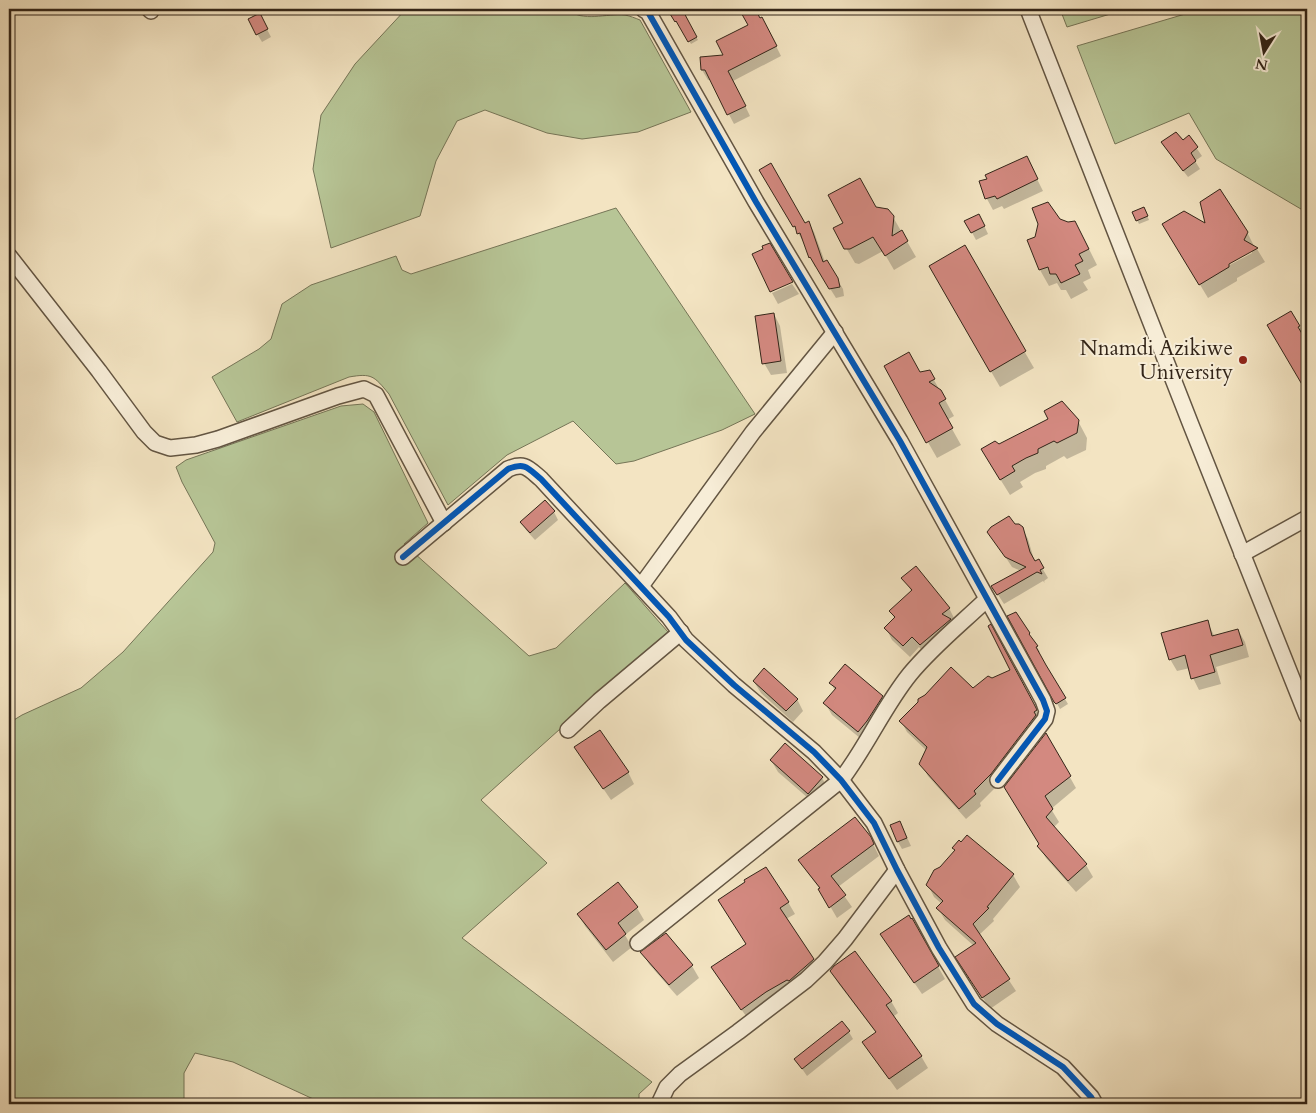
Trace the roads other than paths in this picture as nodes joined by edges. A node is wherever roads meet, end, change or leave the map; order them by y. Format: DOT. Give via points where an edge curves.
graph roads {
  1 [pos="643,9"];
  2 [pos="1028,9"];
  3 [pos="9,256"];
  4 [pos="835,332"];
  5 [pos="1307,518"];
  6 [pos="444,523"];
  7 [pos="1242,554"];
  8 [pos="403,557"];
  9 [pos="641,586"];
  10 [pos="988,599"];
  11 [pos="681,632"];
  12 [pos="1307,716"];
  13 [pos="568,730"];
  14 [pos="842,780"];
  15 [pos="998,780"];
  16 [pos="897,870"];
  17 [pos="638,943"];
  18 [pos="659,1104"];
  19 [pos="1095,1104"];
  1 -- 4 [label="street" via="648,12 756,202"];
  2 -- 7 [label="street"];
  3 -- 6 [label="street" via="155,443 170,448 196,445 364,389 376,395"];
  4 -- 9 [label="street" via="753,432"];
  4 -- 10 [label="street"];
  5 -- 7 [label="street"];
  6 -- 8 [label="street"];
  6 -- 9 [label="street" via="508,469 527,466"];
  7 -- 12 [label="street"];
  9 -- 11 [label="street"];
  10 -- 14 [label="street" via="911,673"];
  10 -- 15 [label="street" via="1047,711 1046,719"];
  11 -- 13 [label="street"];
  11 -- 14 [label="street" via="734,685 814,752"];
  14 -- 16 [label="street" via="874,823"];
  14 -- 17 [label="street"];
  16 -- 18 [label="street" via="825,962 680,1074 667,1087"];
  16 -- 19 [label="street" via="974,1004 997,1024 1063,1067"];
}
